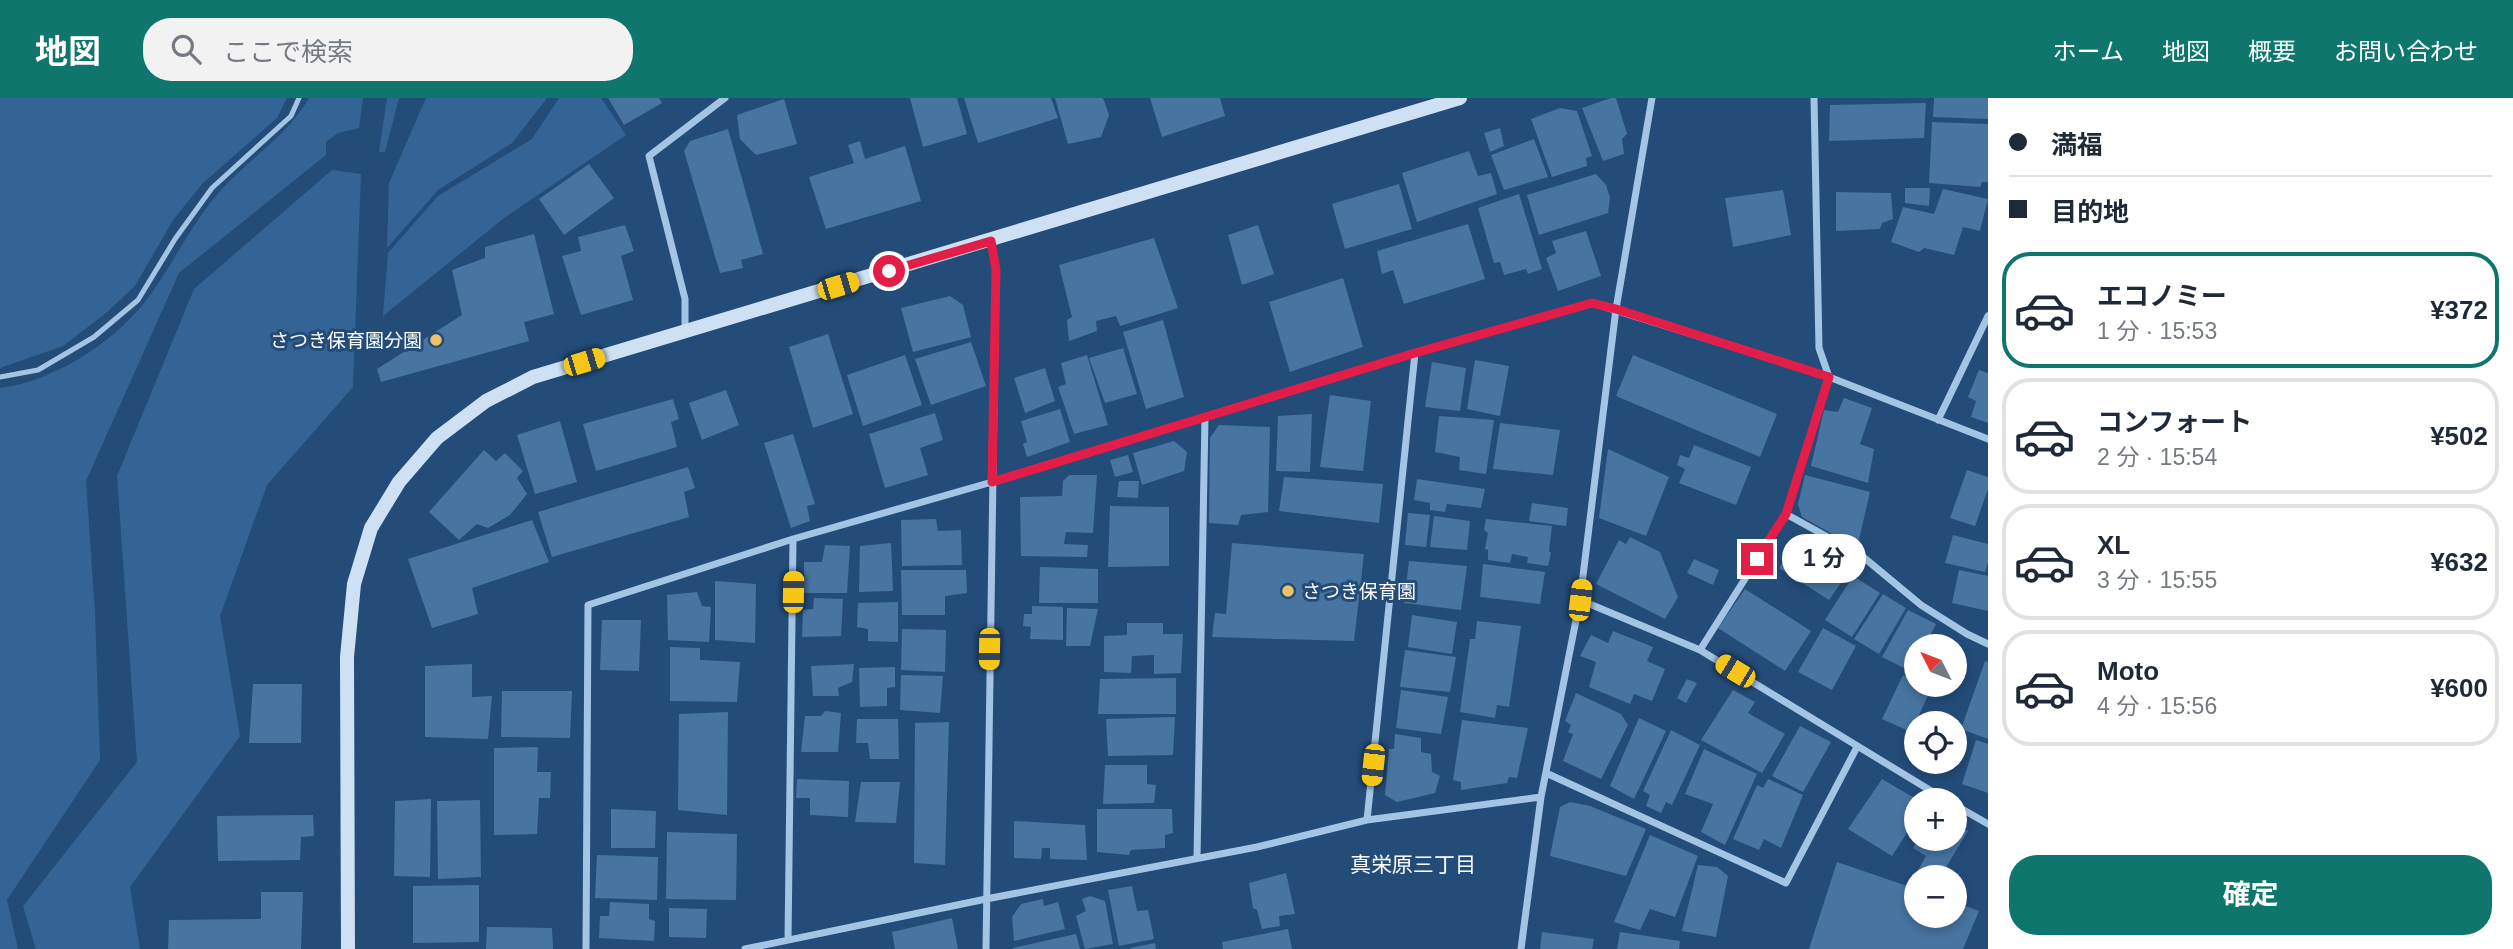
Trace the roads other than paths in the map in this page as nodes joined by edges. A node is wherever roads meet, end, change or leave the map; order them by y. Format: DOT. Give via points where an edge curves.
graph roads {
  1 [pos="299,98"];
  2 [pos="725,98"];
  3 [pos="1460,98"];
  4 [pos="1653,98"];
  5 [pos="1814,98"];
  6 [pos="991,241"];
  7 [pos="1616,309"];
  8 [pos="1988,316"];
  9 [pos="685,331"];
  10 [pos="1415,353"];
  11 [pos="0,377"];
  12 [pos="1829,377"];
  13 [pos="1205,417"];
  14 [pos="1938,420"];
  15 [pos="1988,439"];
  16 [pos="992,482"];
  17 [pos="1786,514"];
  18 [pos="793,539"];
  19 [pos="1580,600"];
  20 [pos="1988,644"];
  21 [pos="1700,650"];
  22 [pos="1857,747"];
  23 [pos="1546,773"];
  24 [pos="1926,788"];
  25 [pos="1541,797"];
  26 [pos="1967,812"];
  27 [pos="1367,820"];
  28 [pos="1988,824"];
  29 [pos="1197,859"];
  30 [pos="986,899"];
  31 [pos="788,940"];
  32 [pos="348,949"];
  33 [pos="586,949"];
  34 [pos="745,949"];
  35 [pos="986,949"];
  36 [pos="1521,949"];
  1 -- 11 [label="lane" via="291,117 212,188 138,300 94,337 38,370"];
  2 -- 9 [label="street" via="649,156 685,299"];
  3 -- 6 [label="street"];
  4 -- 7 [label="street"];
  5 -- 12 [label="street" via="1819,348"];
  6 -- 9 [label="street"];
  6 -- 16 [label="street" via="996,270"];
  7 -- 10 [label="street" via="1592,303"];
  7 -- 12 [label="street"];
  7 -- 19 [label="street"];
  8 -- 14 [label="street"];
  9 -- 32 [label="street" via="533,377 486,401 438,438 399,482 372,528 354,584 347,657"];
  10 -- 13 [label="street"];
  10 -- 27 [label="street"];
  12 -- 14 [label="street"];
  12 -- 17 [label="street"];
  13 -- 16 [label="street"];
  13 -- 29 [label="street"];
  14 -- 15 [label="street"];
  16 -- 18 [label="street"];
  16 -- 30 [label="street"];
  17 -- 20 [label="street" via="1862,556 1921,605"];
  17 -- 21 [label="street"];
  18 -- 31 [label="street"];
  18 -- 33 [label="street" via="588,605"];
  19 -- 21 [label="street"];
  19 -- 23 [label="street"];
  21 -- 22 [label="street"];
  22 -- 23 [label="street" via="1786,883"];
  22 -- 24 [label="street"];
  23 -- 25 [label="street"];
  25 -- 27 [label="street"];
  25 -- 36 [label="street"];
  26 -- 28 [label="street"];
  27 -- 29 [label="street"];
  29 -- 30 [label="street"];
  30 -- 31 [label="street"];
  30 -- 35 [label="street"];
  31 -- 34 [label="street"];
}
